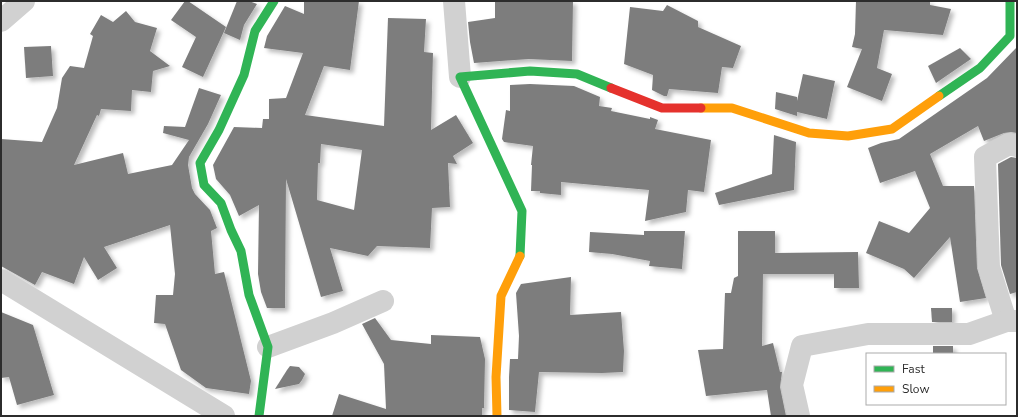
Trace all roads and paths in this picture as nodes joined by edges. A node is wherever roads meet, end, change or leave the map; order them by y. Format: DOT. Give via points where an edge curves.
graph roads {
  1 [pos="24,1"];
  2 [pos="274,1"];
  3 [pos="454,1"];
  4 [pos="1010,1"];
  5 [pos="1,21"];
  6 [pos="460,77"];
  7 [pos="1017,146"];
  8 [pos="1,280"];
  9 [pos="383,301"];
  10 [pos="1011,321"];
  11 [pos="268,347"];
  12 [pos="224,416"];
  13 [pos="259,416"];
  14 [pos="497,416"];
  15 [pos="799,416"];
  1 -- 5 [label="street"];
  2 -- 11 [label="street" via="255,31 244,75 219,130 200,163 204,185 221,203 241,251 249,295"];
  3 -- 6 [label="street"];
  4 -- 6 [label="street" via="1010,36 980,68 892,128 848,136 809,133 732,108 662,108 578,74 530,71"];
  6 -- 14 [label="street" via="522,211 520,258 501,296 496,377"];
  7 -- 10 [label="street" via="1009,144 985,157 990,267"];
  8 -- 12 [label="street"];
  9 -- 11 [label="street"];
  10 -- 15 [label="street" via="969,334 868,334 802,346 792,385"];
  11 -- 13 [label="street"];
}
